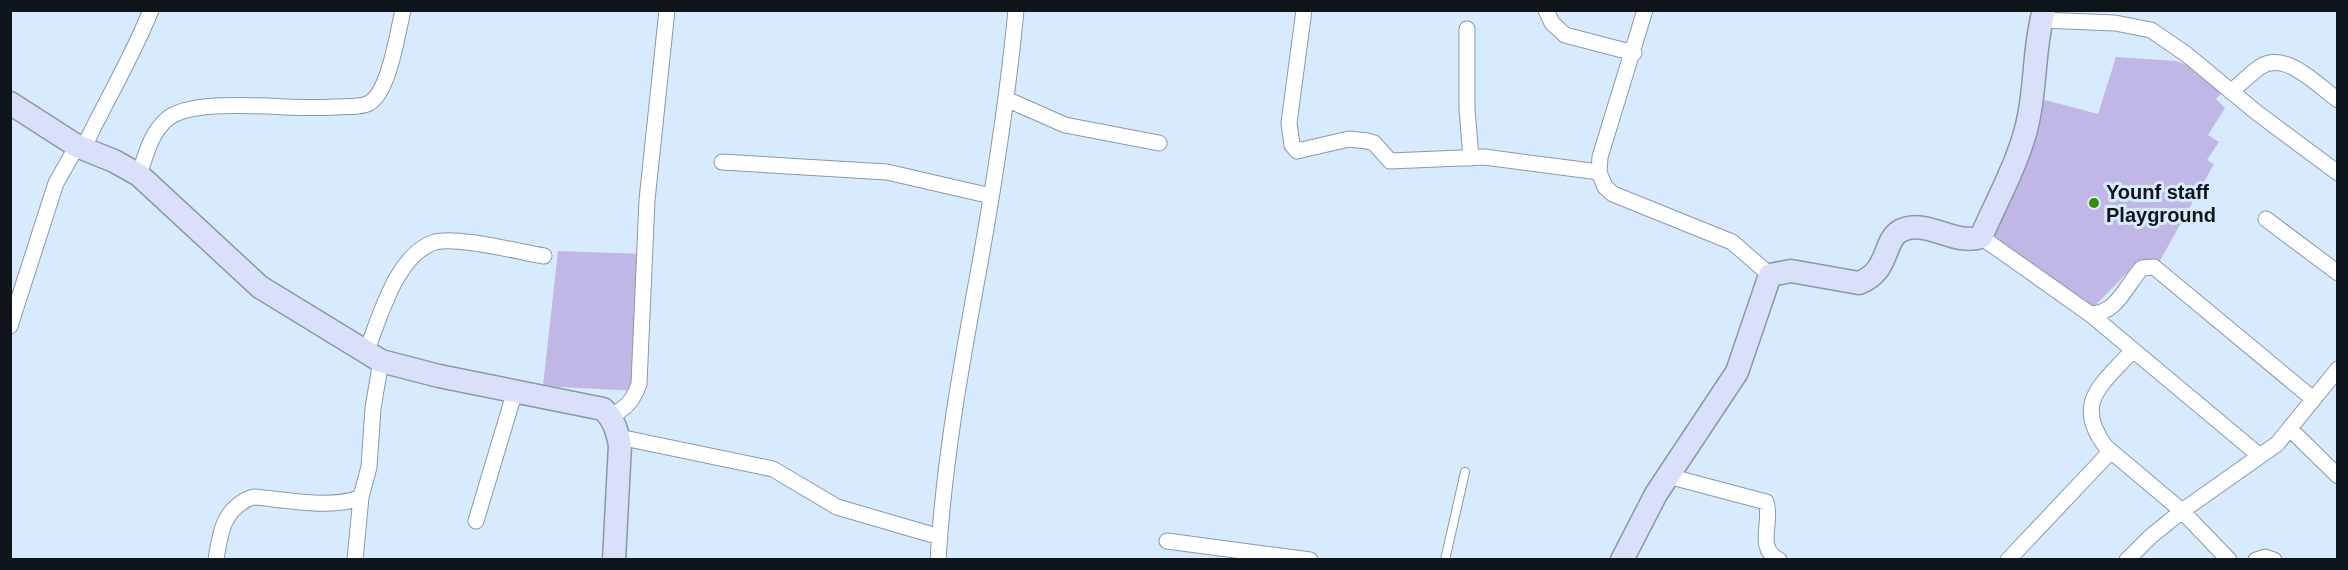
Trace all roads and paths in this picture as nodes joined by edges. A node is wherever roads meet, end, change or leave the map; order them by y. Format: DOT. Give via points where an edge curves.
graph roads {
  1 [pos="151,10"];
  2 [pos="403,10"];
  3 [pos="667,10"];
  4 [pos="1016,10"];
  5 [pos="1304,10"];
  6 [pos="1546,10"];
  7 [pos="1645,10"];
  8 [pos="2043,15"];
  9 [pos="1467,29"];
  10 [pos="1634,53"];
  11 [pos="2231,92"];
  12 [pos="1006,99"];
  13 [pos="2337,100"];
  14 [pos="10,103"];
  15 [pos="1159,143"];
  16 [pos="80,147"];
  17 [pos="1472,158"];
  18 [pos="723,162"];
  19 [pos="1599,172"];
  20 [pos="2337,173"];
  21 [pos="139,175"];
  22 [pos="992,196"];
  23 [pos="2265,219"];
  24 [pos="1981,237"];
  25 [pos="544,256"];
  26 [pos="2337,273"];
  27 [pos="1770,275"];
  28 [pos="17,282"];
  29 [pos="2090,314"];
  30 [pos="10,326"];
  31 [pos="2132,351"];
  32 [pos="373,357"];
  33 [pos="2337,369"];
  34 [pos="515,391"];
  35 [pos="2312,398"];
  36 [pos="611,416"];
  37 [pos="2290,429"];
  38 [pos="619,437"];
  39 [pos="2111,451"];
  40 [pos="2260,456"];
  41 [pos="1465,472"];
  42 [pos="1668,476"];
  43 [pos="2337,476"];
  44 [pos="360,497"];
  45 [pos="2182,511"];
  46 [pos="476,521"];
  47 [pos="940,537"];
  48 [pos="1167,541"];
  49 [pos="216,560"];
  50 [pos="355,560"];
  51 [pos="614,560"];
  52 [pos="938,560"];
  53 [pos="1310,560"];
  54 [pos="1445,560"];
  55 [pos="1622,560"];
  56 [pos="1779,560"];
  57 [pos="2008,560"];
  58 [pos="2127,560"];
  59 [pos="2229,560"];
  60 [pos="2256,560"];
  61 [pos="2274,560"];
  1 -- 16 [label="street" via="138,42"];
  2 -- 21 [label="street" via="389,70 378,95 369,104 324,108 205,106 169,118 153,135"];
  3 -- 36 [label="street" via="647,200 639,384 633,399"];
  4 -- 12 [label="street"];
  5 -- 17 [label="street" via="1289,123 1292,146 1297,151 1349,139 1374,143 1390,161"];
  6 -- 10 [label="street" via="1552,23 1565,35"];
  7 -- 10 [label="street"];
  8 -- 11 [label="street" via="2151,30"];
  8 -- 24 [label="street" via="2029,117"];
  9 -- 17 [label="street" via="1467,109"];
  10 -- 19 [label="street" via="1600,157"];
  11 -- 13 [label="street" via="2261,66 2281,62"];
  11 -- 20 [label="street"];
  12 -- 15 [label="street" via="1065,125"];
  12 -- 22 [label="street"];
  14 -- 16 [label="street"];
  16 -- 21 [label="street"];
  16 -- 28 [label="street" via="56,183"];
  17 -- 19 [label="street" via="1512,159"];
  18 -- 22 [label="street" via="886,172"];
  19 -- 27 [label="street" via="1613,194 1731,242"];
  21 -- 32 [label="street" via="260,287"];
  22 -- 47 [label="street" via="960,369"];
  23 -- 26 [label="street"];
  24 -- 27 [label="street" via="1960,239 1926,228 1901,231 1893,237 1878,272 1860,284 1791,271"];
  24 -- 29 [label="street"];
  25 -- 32 [label="street" via="457,241 436,242 418,250 399,273"];
  27 -- 42 [label="street" via="1737,372"];
  28 -- 30 [label="street"];
  29 -- 31 [label="street"];
  29 -- 35 [label="street" via="2104,312 2114,305 2142,268 2154,267"];
  31 -- 39 [label="street" via="2091,399 2091,414 2099,437"];
  31 -- 40 [label="street"];
  32 -- 34 [label="street"];
  32 -- 44 [label="street" via="369,467"];
  33 -- 35 [label="street"];
  34 -- 36 [label="street" via="587,405"];
  34 -- 46 [label="street"];
  35 -- 37 [label="street"];
  36 -- 38 [label="street"];
  37 -- 40 [label="street"];
  37 -- 43 [label="street"];
  38 -- 47 [label="street" via="773,469 837,507"];
  38 -- 51 [label="street"];
  39 -- 45 [label="street"];
  39 -- 57 [label="street"];
  40 -- 45 [label="street"];
  41 -- 54 [label="lane"];
  42 -- 55 [label="street"];
  42 -- 56 [label="street" via="1766,502 1770,512 1766,547"];
  44 -- 49 [label="street" via="332,503 253,497 242,501 230,511 222,527"];
  44 -- 50 [label="street"];
  45 -- 58 [label="street"];
  45 -- 59 [label="street"];
  47 -- 52 [label="street"];
  48 -- 53 [label="street"];
  60 -- 61 [label="street"];
}
